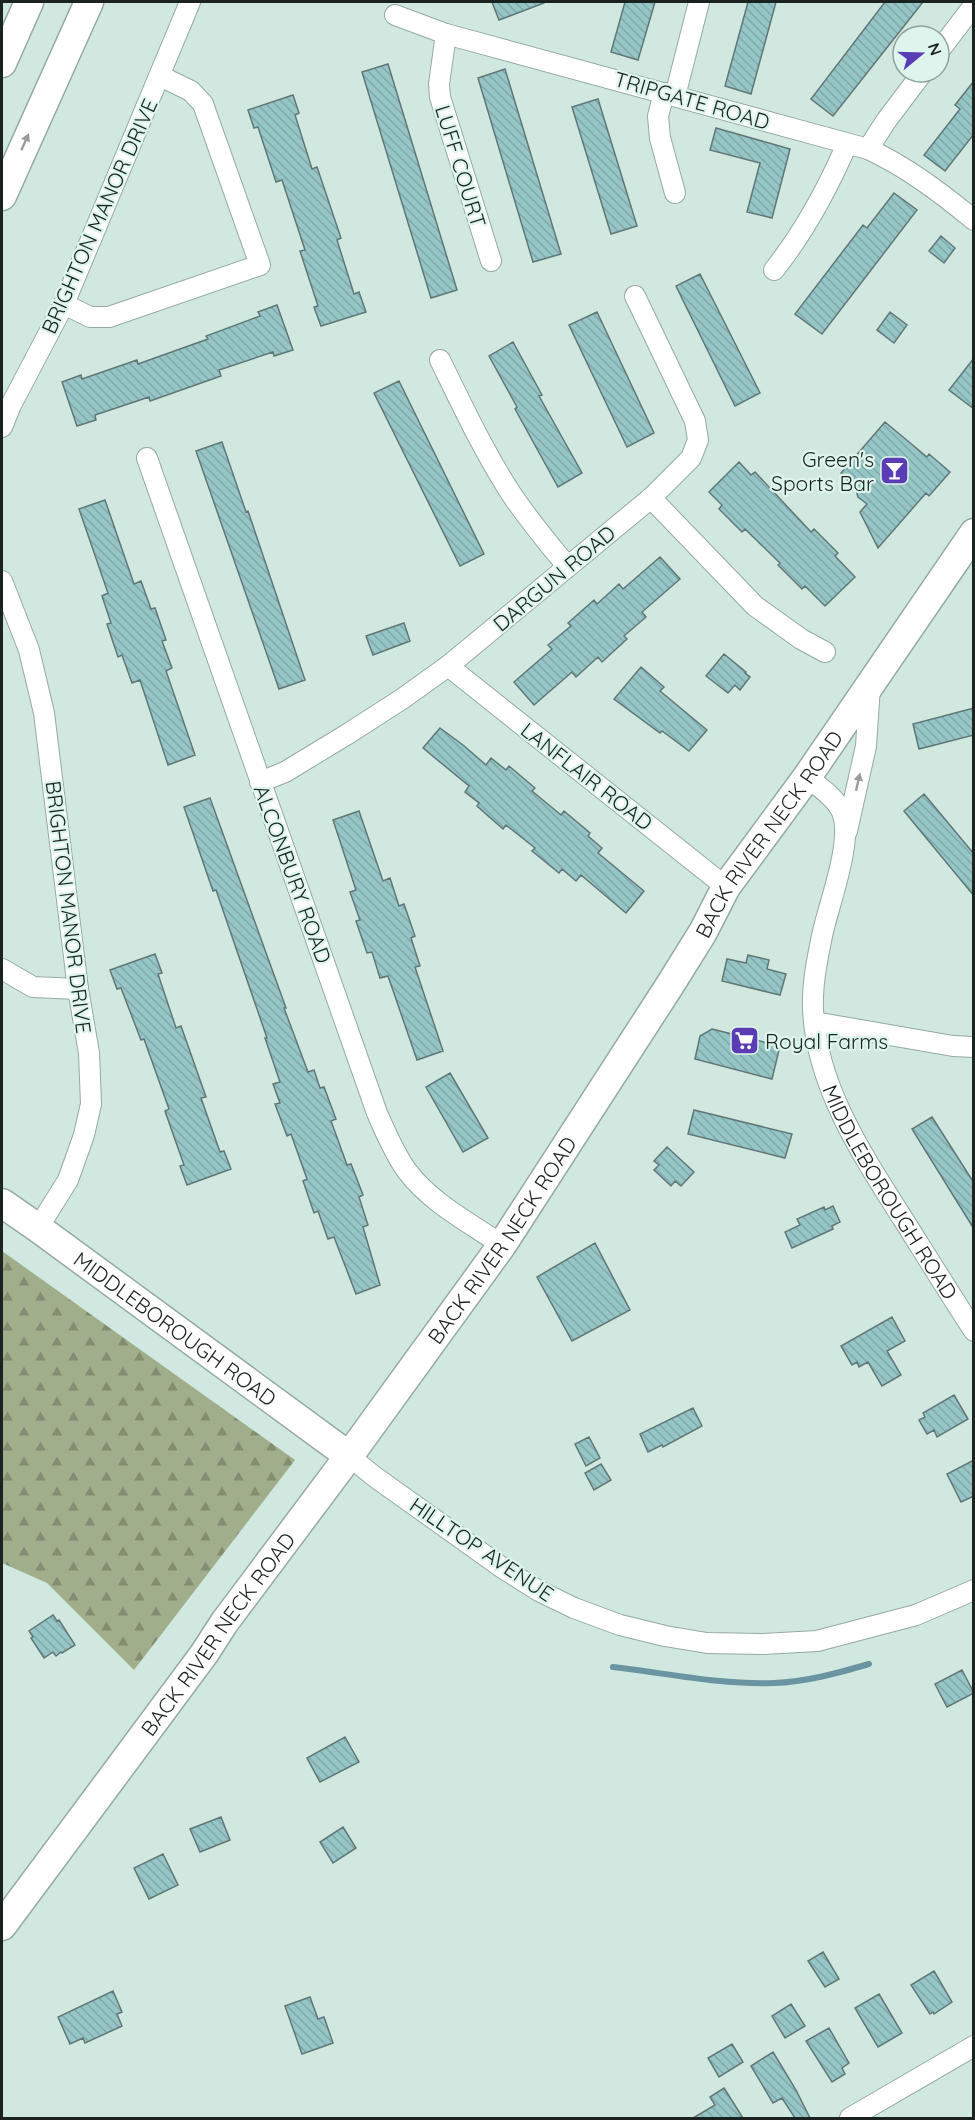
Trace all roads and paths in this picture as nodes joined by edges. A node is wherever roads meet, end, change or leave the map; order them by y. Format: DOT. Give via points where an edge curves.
graph roads {
  1 [pos="29,2"];
  2 [pos="89,2"];
  3 [pos="190,2"];
  4 [pos="699,2"];
  5 [pos="974,5"];
  6 [pos="395,15"];
  7 [pos="446,34"];
  8 [pos="951,35"];
  9 [pos="2,63"];
  10 [pos="160,76"];
  11 [pos="914,84"];
  12 [pos="670,94"];
  13 [pos="847,144"];
  14 [pos="868,149"];
  15 [pos="675,193"];
  16 [pos="2,196"];
  17 [pos="974,220"];
  18 [pos="491,261"];
  19 [pos="774,270"];
  20 [pos="635,296"];
  21 [pos="63,304"];
  22 [pos="440,360"];
  23 [pos="2,427"];
  24 [pos="147,458"];
  25 [pos="651,498"];
  26 [pos="974,533"];
  27 [pos="567,566"];
  28 [pos="2,581"];
  29 [pos="825,652"];
  30 [pos="448,666"];
  31 [pos="870,682"];
  32 [pos="807,777"];
  33 [pos="260,782"];
  34 [pos="845,839"];
  35 [pos="726,887"];
  36 [pos="2,969"];
  37 [pos="78,989"];
  38 [pos="814,1022"];
  39 [pos="974,1047"];
  40 [pos="2,1203"];
  41 [pos="38,1228"];
  42 [pos="502,1245"];
  43 [pos="974,1331"];
  44 [pos="349,1456"];
  45 [pos="974,1590"];
  46 [pos="2,1926"];
  47 [pos="974,2046"];
  48 [pos="850,2118"];
  1 -- 9 [label="street"];
  16 -- 2 [label="street, one-way"];
  3 -- 10 [label="street, BRIGHTON MANOR DRIVE"];
  4 -- 12 [label="street"];
  5 -- 8 [label="street"];
  6 -- 7 [label="street, TRIPGATE ROAD"];
  7 -- 12 [label="street, TRIPGATE ROAD"];
  7 -- 18 [label="street, LUFF COURT" via="440,97"];
  10 -- 21 [label="street, BRIGHTON MANOR DRIVE"];
  10 -- 21 [label="street" via="191,91 203,104 260,265 109,317 90,317"];
  11 -- 14 [label="street"];
  12 -- 13 [label="street, TRIPGATE ROAD"];
  12 -- 15 [label="street" via="658,116"];
  13 -- 14 [label="street, TRIPGATE ROAD"];
  13 -- 19 [label="street" via="827,189"];
  14 -- 17 [label="street, TRIPGATE ROAD" via="901,166"];
  20 -- 25 [label="street, DARGUN ROAD" via="691,409 698,440 691,458"];
  21 -- 23 [label="street, BRIGHTON MANOR DRIVE"];
  22 -- 27 [label="street" via="511,494"];
  24 -- 33 [label="street, ALCONBURY ROAD"];
  25 -- 27 [label="street, DARGUN ROAD"];
  25 -- 29 [label="street" via="755,606"];
  26 -- 31 [label="street, BACK RIVER NECK ROAD"];
  27 -- 30 [label="street, DARGUN ROAD"];
  28 -- 37 [label="street, BRIGHTON MANOR DRIVE" via="29,650 44,713"];
  30 -- 33 [label="street, DARGUN ROAD" via="338,740 285,772"];
  30 -- 35 [label="street, LANFLAIR ROAD"];
  31 -- 32 [label="street, BACK RIVER NECK ROAD"];
  34 -- 31 [label="street, one-way" via="866,746"];
  32 -- 34 [label="street, MIDDLEBOROUGH ROAD" via="833,798 842,813"];
  32 -- 35 [label="street, BACK RIVER NECK ROAD"];
  33 -- 42 [label="street, ALCONBURY ROAD" via="377,1113 394,1151 424,1189"];
  34 -- 38 [label="street, MIDDLEBOROUGH ROAD" via="815,974"];
  35 -- 42 [label="street, BACK RIVER NECK ROAD" via="692,950"];
  36 -- 37 [label="street" via="33,987"];
  37 -- 41 [label="street, BRIGHTON MANOR DRIVE" via="89,1053 91,1104 68,1180"];
  38 -- 39 [label="street"];
  38 -- 43 [label="street, MIDDLEBOROUGH ROAD" via="818,1052 846,1122"];
  40 -- 41 [label="street, MIDDLEBOROUGH ROAD"];
  41 -- 44 [label="street, MIDDLEBOROUGH ROAD"];
  42 -- 44 [label="street, BACK RIVER NECK ROAD"];
  44 -- 45 [label="street, HILLTOP AVENUE" via="540,1591 620,1625 665,1636 707,1643 817,1641 916,1615"];
  44 -- 46 [label="street, BACK RIVER NECK ROAD"];
  47 -- 48 [label="street"];
}
